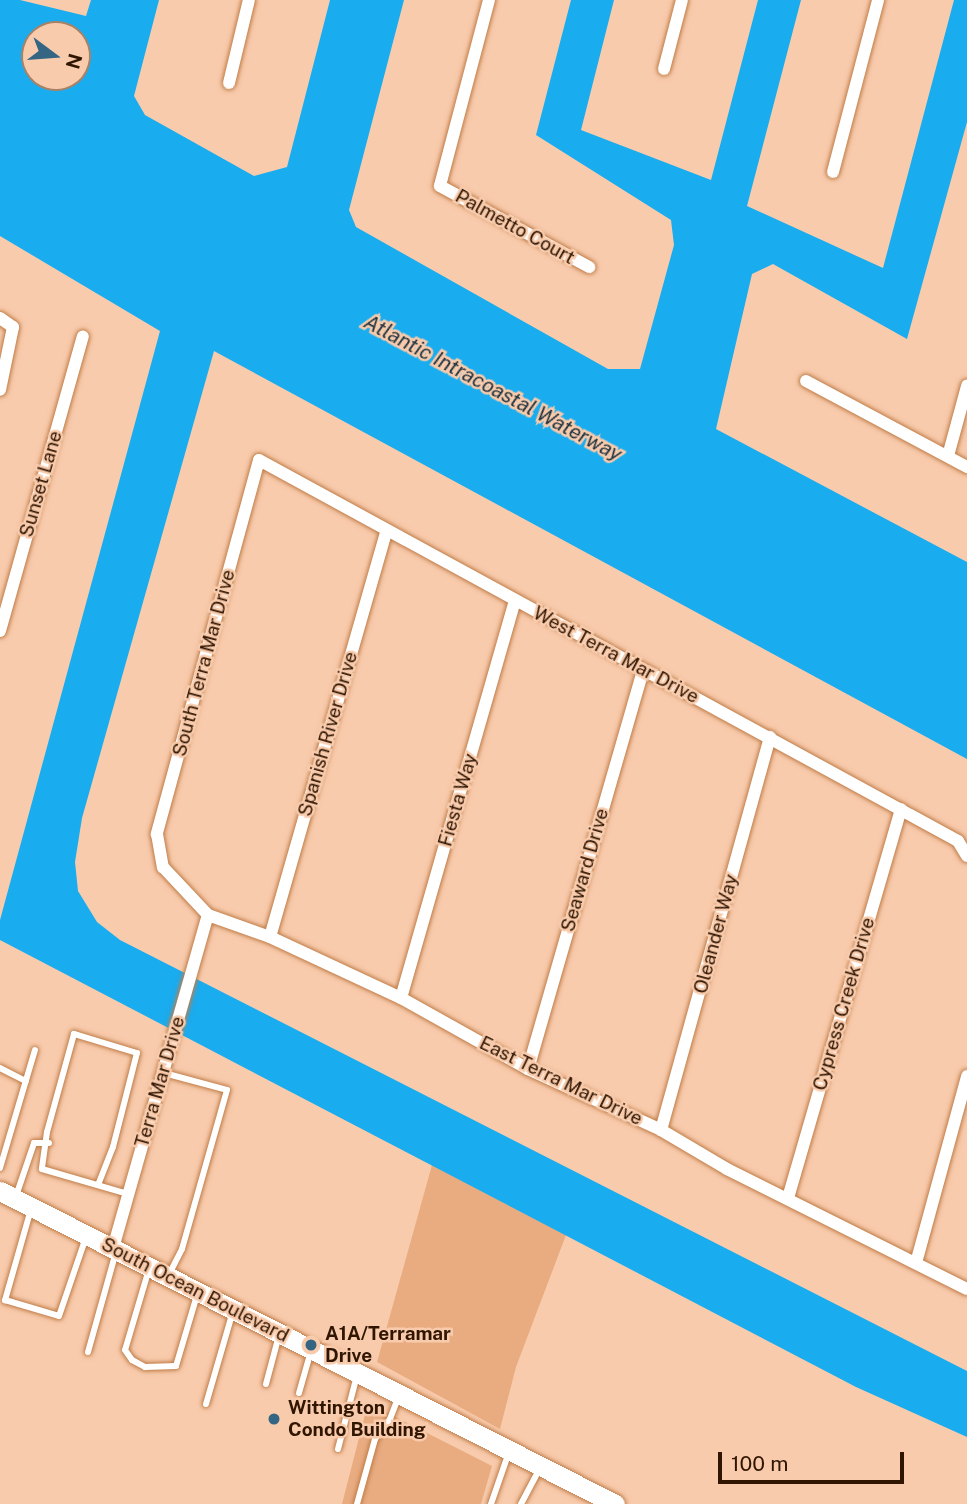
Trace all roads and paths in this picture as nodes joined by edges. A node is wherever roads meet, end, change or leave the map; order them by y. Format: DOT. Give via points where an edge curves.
graph roads {
  1 [pos="249,0"];
  2 [pos="489,0"];
  3 [pos="682,0"];
  4 [pos="878,0"];
  5 [pos="664,69"];
  6 [pos="229,83"];
  7 [pos="833,172"];
  8 [pos="589,267"];
  9 [pos="0,318"];
  10 [pos="83,336"];
  11 [pos="806,381"];
  12 [pos="967,386"];
  13 [pos="0,390"];
  14 [pos="948,456"];
  15 [pos="259,460"];
  16 [pos="967,467"];
  17 [pos="386,531"];
  18 [pos="515,601"];
  19 [pos="0,631"];
  20 [pos="643,670"];
  21 [pos="770,737"];
  22 [pos="901,809"];
  23 [pos="967,856"];
  24 [pos="163,867"];
  25 [pos="208,915"];
  26 [pos="270,937"];
  27 [pos="401,998"];
  28 [pos="35,1050"];
  29 [pos="0,1069"];
  30 [pos="528,1069"];
  31 [pos="162,1072"];
  32 [pos="967,1076"];
  33 [pos="26,1082"];
  34 [pos="661,1130"];
  35 [pos="49,1143"];
  36 [pos="0,1168"];
  37 [pos="98,1185"];
  38 [pos="128,1194"];
  39 [pos="788,1198"];
  40 [pos="16,1199"];
  41 [pos="87,1235"];
  42 [pos="115,1249"];
  43 [pos="916,1263"];
  44 [pos="159,1271"];
  45 [pos="967,1289"];
  46 [pos="198,1292"];
  47 [pos="233,1310"];
  48 [pos="280,1333"];
  49 [pos="312,1349"];
  50 [pos="88,1352"];
  51 [pos="358,1373"];
  52 [pos="266,1384"];
  53 [pos="299,1393"];
  54 [pos="400,1394"];
  55 [pos="206,1404"];
  56 [pos="338,1449"];
  57 [pos="509,1450"];
  58 [pos="541,1466"];
  59 [pos="357,1504"];
  60 [pos="491,1504"];
  61 [pos="521,1504"];
  62 [pos="615,1504"];
  1 -- 6 [label="street"];
  2 -- 8 [label="street, Palmetto Court" via="440,186"];
  3 -- 5 [label="street"];
  4 -- 7 [label="street"];
  9 -- 13 [label="street" via="13,327"];
  10 -- 19 [label="street, Sunset Lane"];
  11 -- 14 [label="street"];
  12 -- 14 [label="street"];
  14 -- 16 [label="street"];
  15 -- 17 [label="street, West Terra Mar Drive"];
  15 -- 24 [label="street, South Terra Mar Drive" via="157,834"];
  17 -- 18 [label="street, West Terra Mar Drive"];
  17 -- 26 [label="street, Spanish River Drive"];
  18 -- 20 [label="street, West Terra Mar Drive"];
  18 -- 27 [label="street, Fiesta Way"];
  20 -- 21 [label="street, West Terra Mar Drive"];
  20 -- 30 [label="street, Seaward Drive"];
  21 -- 22 [label="street, West Terra Mar Drive"];
  21 -- 34 [label="street, Oleander Way"];
  22 -- 23 [label="street, West Terra Mar Drive" via="958,841"];
  22 -- 39 [label="street, Cypress Creek Drive"];
  24 -- 25 [label="street, East Terra Mar Drive"];
  25 -- 26 [label="street, East Terra Mar Drive"];
  25 -- 31 [label="street, Terra Mar Drive"];
  26 -- 27 [label="street, East Terra Mar Drive"];
  27 -- 30 [label="street, East Terra Mar Drive"];
  28 -- 33 [label="lane"];
  29 -- 33 [label="lane"];
  30 -- 34 [label="street, East Terra Mar Drive"];
  31 -- 38 [label="street, Terra Mar Drive"];
  31 -- 44 [label="lane" via="227,1090 182,1249"];
  32 -- 43 [label="street"];
  33 -- 36 [label="lane"];
  34 -- 39 [label="street, East Terra Mar Drive"];
  35 -- 37 [label="lane" via="42,1169"];
  35 -- 37 [label="lane" via="47,1132 74,1034 137,1053 117,1135"];
  35 -- 40 [label="lane" via="34,1143"];
  37 -- 38 [label="lane"];
  38 -- 42 [label="street, Terra Mar Drive"];
  39 -- 43 [label="street, East Terra Mar Drive"];
  40 -- 41 [label="main road, South Ocean Boulevard"];
  40 -- 41 [label="lane" via="5,1300 59,1316"];
  41 -- 42 [label="main road, South Ocean Boulevard"];
  42 -- 44 [label="main road, South Ocean Boulevard"];
  42 -- 50 [label="lane"];
  43 -- 45 [label="street, East Terra Mar Drive"];
  44 -- 46 [label="main road, South Ocean Boulevard"];
  44 -- 46 [label="lane" via="125,1350 145,1367 176,1366"];
  46 -- 47 [label="main road, South Ocean Boulevard"];
  47 -- 48 [label="main road, South Ocean Boulevard"];
  47 -- 55 [label="lane"];
  48 -- 49 [label="main road, South Ocean Boulevard"];
  48 -- 52 [label="lane"];
  49 -- 51 [label="main road, South Ocean Boulevard"];
  49 -- 53 [label="lane"];
  51 -- 54 [label="main road, South Ocean Boulevard"];
  51 -- 56 [label="lane"];
  54 -- 57 [label="main road, South Ocean Boulevard"];
  54 -- 59 [label="lane" via="390,1419 375,1438"];
  57 -- 58 [label="main road, South Ocean Boulevard"];
  57 -- 60 [label="lane"];
  58 -- 61 [label="lane"];
  58 -- 62 [label="main road, South Ocean Boulevard"];
}
